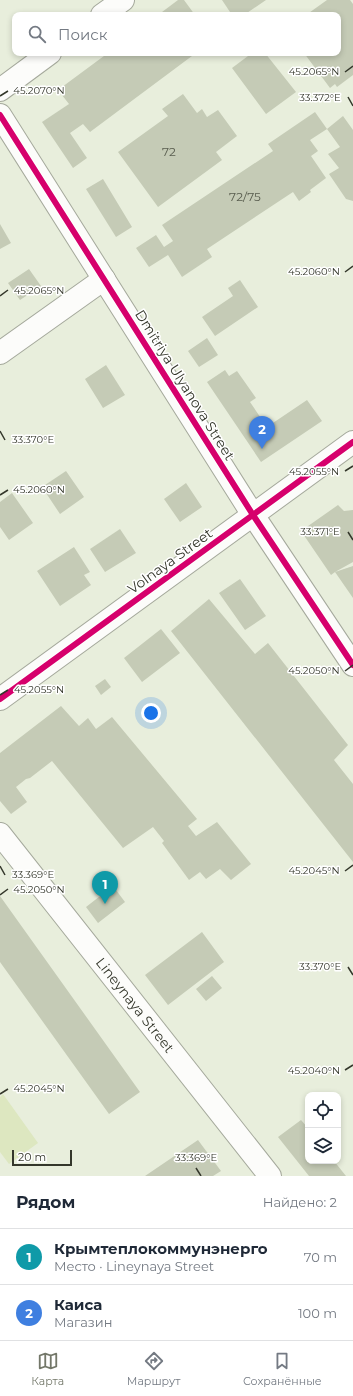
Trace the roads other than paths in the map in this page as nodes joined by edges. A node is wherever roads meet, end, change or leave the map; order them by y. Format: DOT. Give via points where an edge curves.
graph roads {
  1 [pos="123,0"];
  2 [pos="106,12"];
  3 [pos="46,56"];
  4 [pos="0,90"];
  5 [pos="0,115"];
  6 [pos="104,279"];
  7 [pos="0,354"];
  8 [pos="353,442"];
  9 [pos="253,514"];
  10 [pos="353,665"];
  11 [pos="0,699"];
  12 [pos="0,834"];
  13 [pos="267,1175"];
  1 -- 2 [label="street"];
  3 -- 4 [label="street"];
  5 -- 6 [label="street, Dmitriya Ulyanova Street"];
  6 -- 7 [label="street"];
  6 -- 9 [label="street, Dmitriya Ulyanova Street"];
  8 -- 9 [label="street, Volnaya Street"];
  9 -- 10 [label="street, Dmitriya Ulyanova Street"];
  9 -- 11 [label="street, Volnaya Street"];
  12 -- 13 [label="street, Lineynaya Street"];
}
